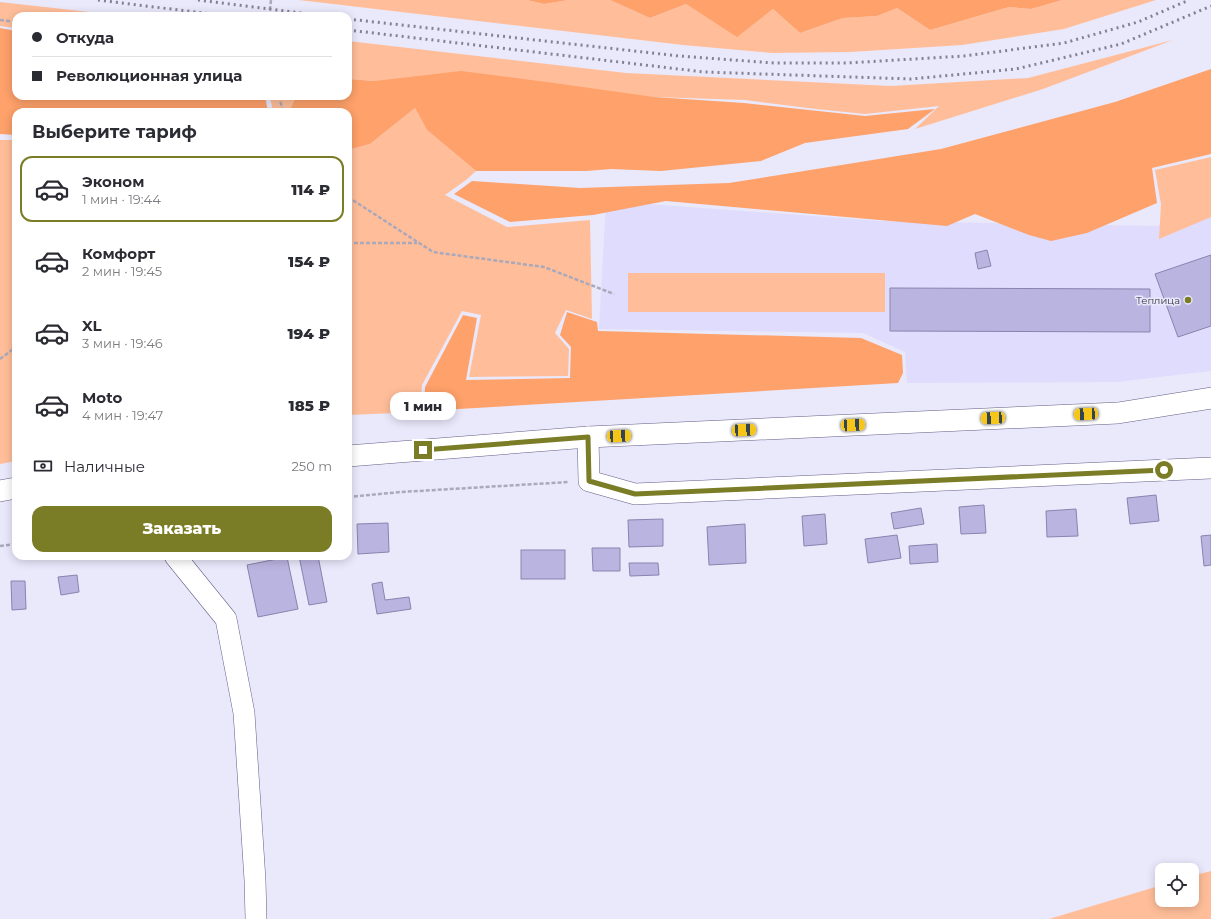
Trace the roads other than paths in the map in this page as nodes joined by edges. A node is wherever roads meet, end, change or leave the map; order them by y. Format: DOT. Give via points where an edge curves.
graph roads {
  1 [pos="1211,398"];
  2 [pos="588,437"];
  3 [pos="352,456"];
  4 [pos="1211,468"];
  5 [pos="12,489"];
  6 [pos="0,491"];
  7 [pos="178,560"];
  8 [pos="256,919"];
  1 -- 2 [label="street" via="1118,413"];
  2 -- 3 [label="street"];
  2 -- 4 [label="street" via="589,481 635,494"];
  5 -- 6 [label="street"];
  7 -- 8 [label="street" via="226,619 244,713"];
}
